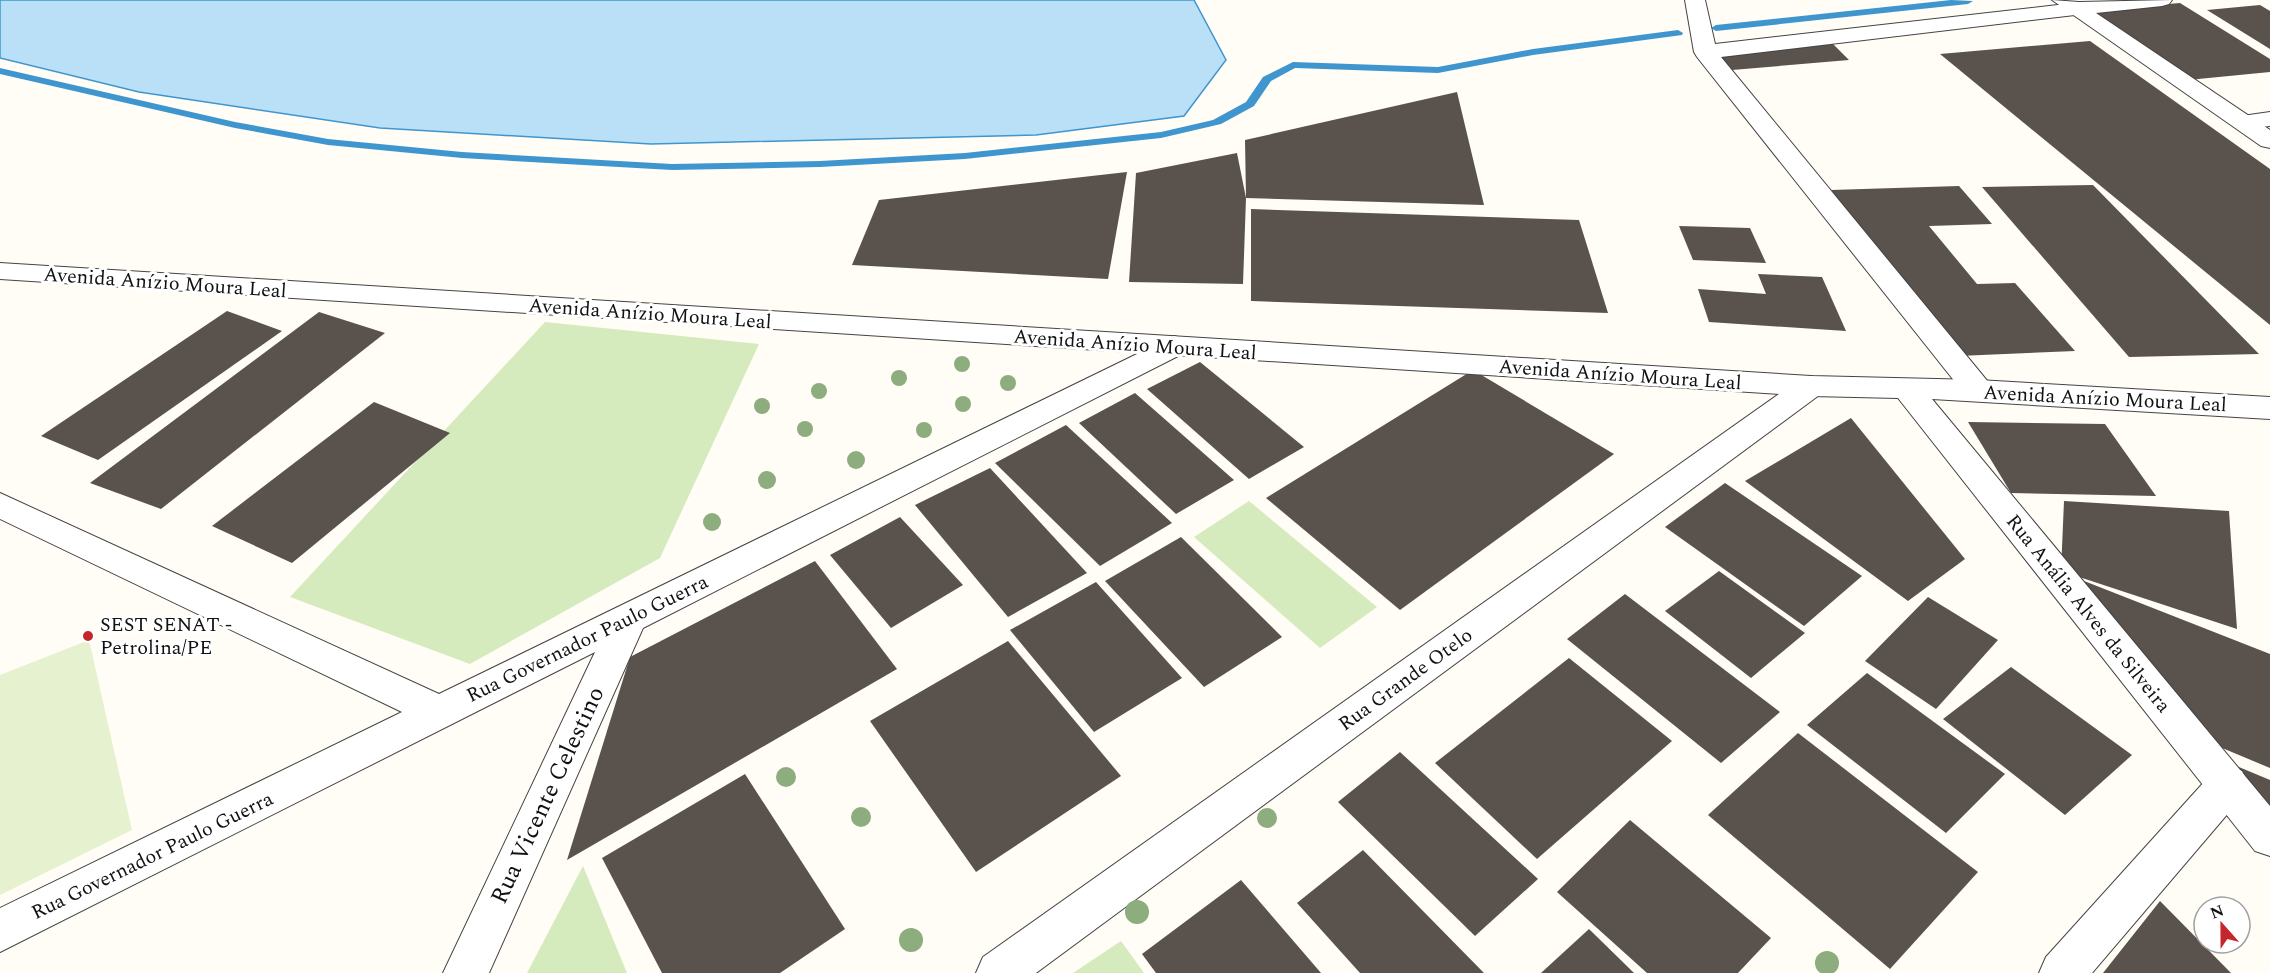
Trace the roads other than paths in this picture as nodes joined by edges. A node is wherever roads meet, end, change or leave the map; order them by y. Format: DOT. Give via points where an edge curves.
graph roads {
  1 [pos="1695,0"];
  2 [pos="2162,0"];
  3 [pos="2069,5"];
  4 [pos="1705,52"];
  5 [pos="2270,119"];
  6 [pos="2243,122"];
  7 [pos="2270,141"];
  8 [pos="0,271"];
  9 [pos="1174,346"];
  10 [pos="1811,386"];
  11 [pos="1907,389"];
  12 [pos="1978,390"];
  13 [pos="2270,408"];
  14 [pos="0,505"];
  15 [pos="629,618"];
  16 [pos="440,712"];
  17 [pos="2228,784"];
  18 [pos="2270,837"];
  19 [pos="0,931"];
  20 [pos="466,973"];
  21 [pos="999,973"];
  22 [pos="2062,973"];
  1 -- 4 [label="street"];
  2 -- 3 [label="street"];
  3 -- 4 [label="street"];
  3 -- 6 [label="street"];
  4 -- 12 [label="street"];
  5 -- 6 [label="street"];
  6 -- 7 [label="street"];
  8 -- 9 [label="street, Avenida Anízio Moura Leal"];
  9 -- 10 [label="street, Avenida Anízio Moura Leal"];
  9 -- 15 [label="street, Rua Governador Paulo Guerra"];
  10 -- 11 [label="street, Avenida Anízio Moura Leal"];
  10 -- 21 [label="street, Rua Grande Otelo"];
  11 -- 12 [label="street, Avenida Anízio Moura Leal"];
  11 -- 17 [label="street, Rua Anália Alves da Silveira"];
  12 -- 13 [label="street, Avenida Anízio Moura Leal"];
  14 -- 16 [label="street"];
  15 -- 16 [label="street, Rua Governador Paulo Guerra"];
  15 -- 20 [label="street, Rua Vicente Celestino"];
  16 -- 19 [label="street, Rua Governador Paulo Guerra"];
  17 -- 18 [label="street, Rua Anália Alves da Silveira"];
  17 -- 22 [label="street"];
}
